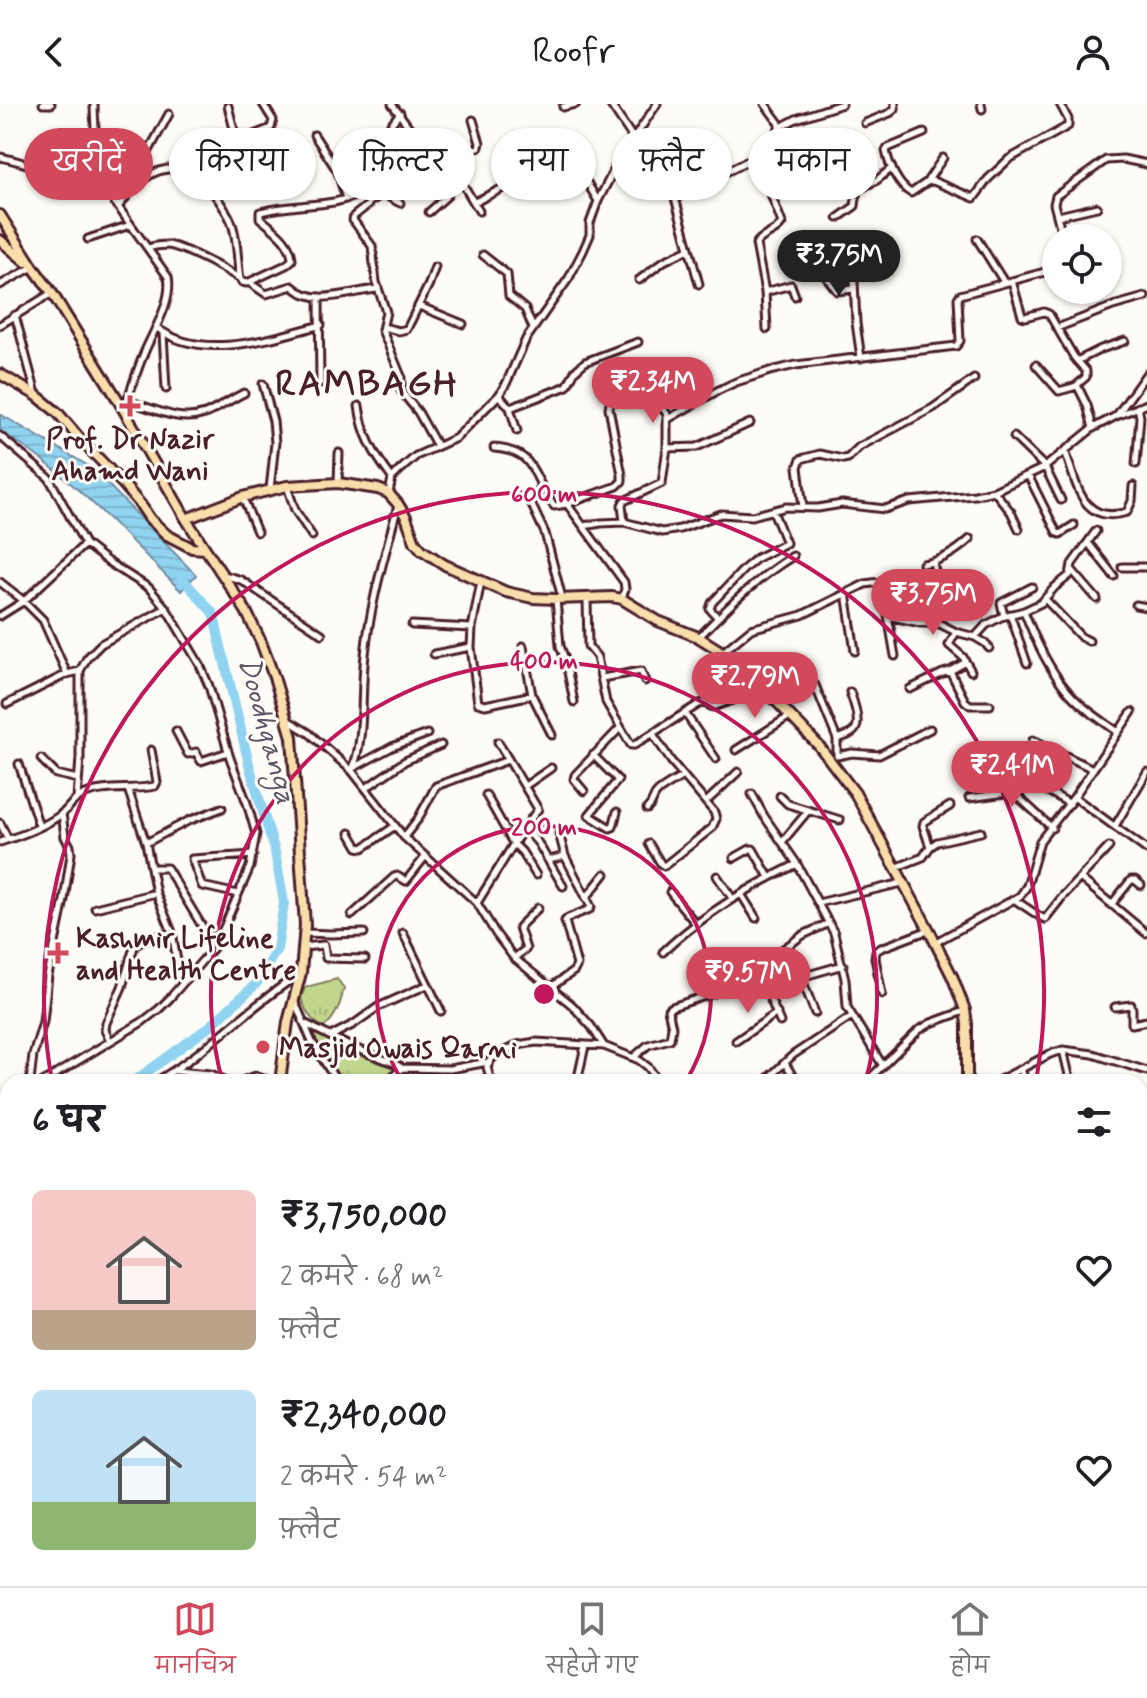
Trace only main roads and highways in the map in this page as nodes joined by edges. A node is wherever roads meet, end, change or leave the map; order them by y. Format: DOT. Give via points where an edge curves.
graph roads {
  1 [pos="0,215"];
  2 [pos="4,226"];
  3 [pos="1,244"];
  4 [pos="33,267"];
  5 [pos="0,374"];
  6 [pos="186,519"];
  7 [pos="205,549"];
  8 [pos="281,1074"];
  9 [pos="967,1074"];
  1 -- 2 [label="main road"];
  2 -- 4 [label="main road"];
  3 -- 4 [label="main road"];
  4 -- 6 [label="main road" via="123,400"];
  5 -- 7 [label="main road" via="58,413 167,535"];
  6 -- 7 [label="main road"];
  6 -- 9 [label="main road" via="287,486 338,483 378,489 398,504 422,550 445,565 533,598 622,599 724,651 833,758 855,793 936,942 965,1010"];
  7 -- 8 [label="main road" via="261,642 292,737 304,933"];
}
